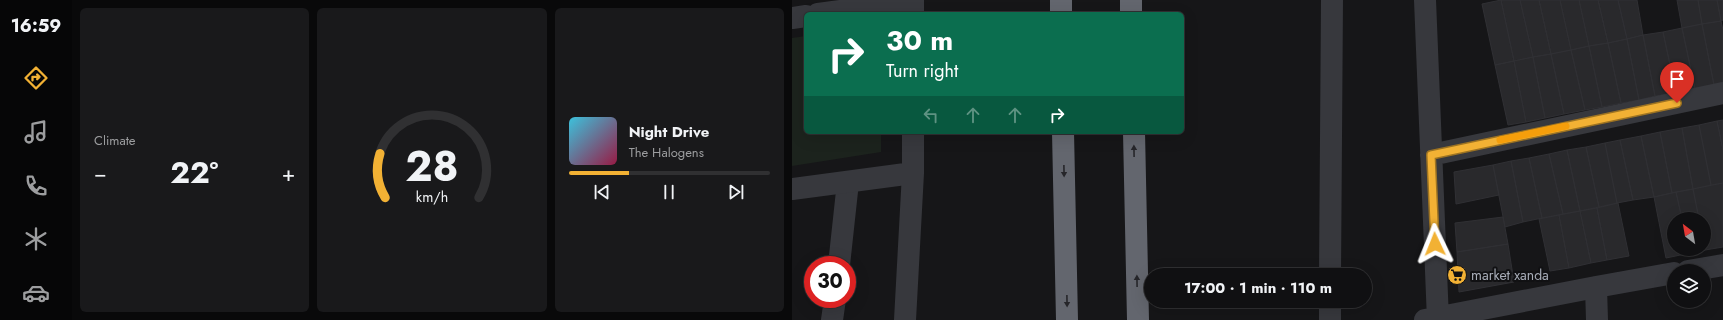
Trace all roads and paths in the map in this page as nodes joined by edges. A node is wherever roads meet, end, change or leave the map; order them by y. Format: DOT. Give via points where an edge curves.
graph roads {
  1 [pos="1061,0"];
  2 [pos="1131,0"];
  3 [pos="1332,0"];
  4 [pos="1431,1"];
  5 [pos="913,5"];
  6 [pos="839,12"];
  7 [pos="1061,12"];
  8 [pos="1132,12"];
  9 [pos="804,16"];
  10 [pos="792,18"];
  11 [pos="1723,94"];
  12 [pos="913,134"];
  13 [pos="1063,134"];
  14 [pos="1134,134"];
  15 [pos="1431,155"];
  16 [pos="913,173"];
  17 [pos="848,182"];
  18 [pos="792,189"];
  19 [pos="840,256"];
  20 [pos="1723,265"];
  21 [pos="1711,267"];
  22 [pos="1330,268"];
  23 [pos="1667,274"];
  24 [pos="1596,287"];
  25 [pos="834,308"];
  26 [pos="1330,308"];
  27 [pos="1434,319"];
  28 [pos="832,320"];
  29 [pos="905,320"];
  30 [pos="1067,320"];
  31 [pos="1138,320"];
  32 [pos="1330,320"];
  33 [pos="1597,320"];
  1 -- 7 [label="highway"];
  2 -- 8 [label="highway"];
  3 -- 22 [label="street"];
  4 -- 15 [label="street"];
  5 -- 6 [label="street"];
  9 -- 10 [label="street"];
  11 -- 15 [label="street"];
  12 -- 16 [label="street"];
  13 -- 30 [label="highway, one-way"];
  31 -- 14 [label="highway, one-way"];
  15 -- 27 [label="street"];
  16 -- 17 [label="street"];
  16 -- 29 [label="street"];
  17 -- 18 [label="street"];
  17 -- 19 [label="street"];
  20 -- 21 [label="street"];
  23 -- 24 [label="street"];
  24 -- 27 [label="street"];
  24 -- 33 [label="street"];
  25 -- 28 [label="street"];
  26 -- 32 [label="street"];
}
